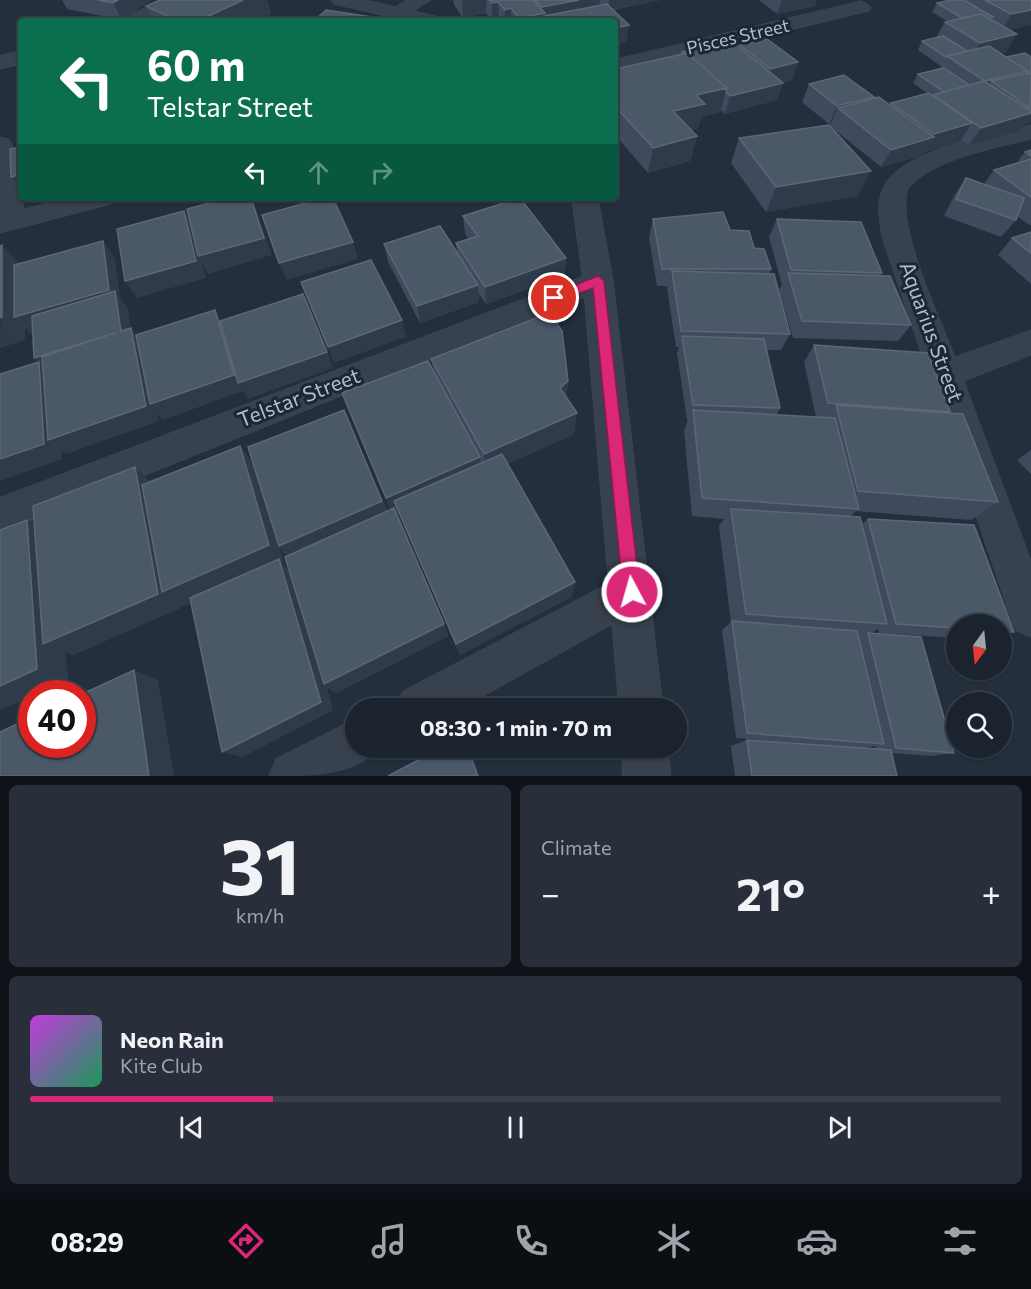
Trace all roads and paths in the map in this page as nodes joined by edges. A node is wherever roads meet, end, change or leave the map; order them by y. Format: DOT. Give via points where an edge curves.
graph roads {
  1 [pos="178,0"];
  2 [pos="341,0"];
  3 [pos="422,0"];
  4 [pos="862,7"];
  5 [pos="398,12"];
  6 [pos="139,18"];
  7 [pos="421,18"];
  8 [pos="18,58"];
  9 [pos="0,63"];
  10 [pos="618,65"];
  11 [pos="1031,132"];
  12 [pos="0,144"];
  13 [pos="90,201"];
  14 [pos="585,201"];
  15 [pos="6,223"];
  16 [pos="598,281"];
  17 [pos="1031,342"];
  18 [pos="946,374"];
  19 [pos="0,516"];
  20 [pos="632,592"];
  21 [pos="1031,616"];
  22 [pos="436,698"];
  23 [pos="641,698"];
  24 [pos="345,748"];
  25 [pos="646,758"];
  26 [pos="293,776"];
  27 [pos="647,776"];
  1 -- 6 [label="street"];
  2 -- 5 [label="street"];
  3 -- 5 [label="street"];
  4 -- 10 [label="street, Pisces Street"];
  5 -- 7 [label="street"];
  8 -- 9 [label="street"];
  11 -- 18 [label="street, Aquarius Street" via="935,160 910,172 896,187 891,209 896,237"];
  12 -- 15 [label="street"];
  13 -- 15 [label="street"];
  14 -- 16 [label="street"];
  16 -- 19 [label="street, Telstar Street"];
  16 -- 20 [label="street"];
  17 -- 18 [label="street"];
  18 -- 21 [label="street, Aquarius Street"];
  20 -- 22 [label="street"];
  20 -- 23 [label="street"];
  24 -- 26 [label="street"];
  25 -- 27 [label="street"];
}
